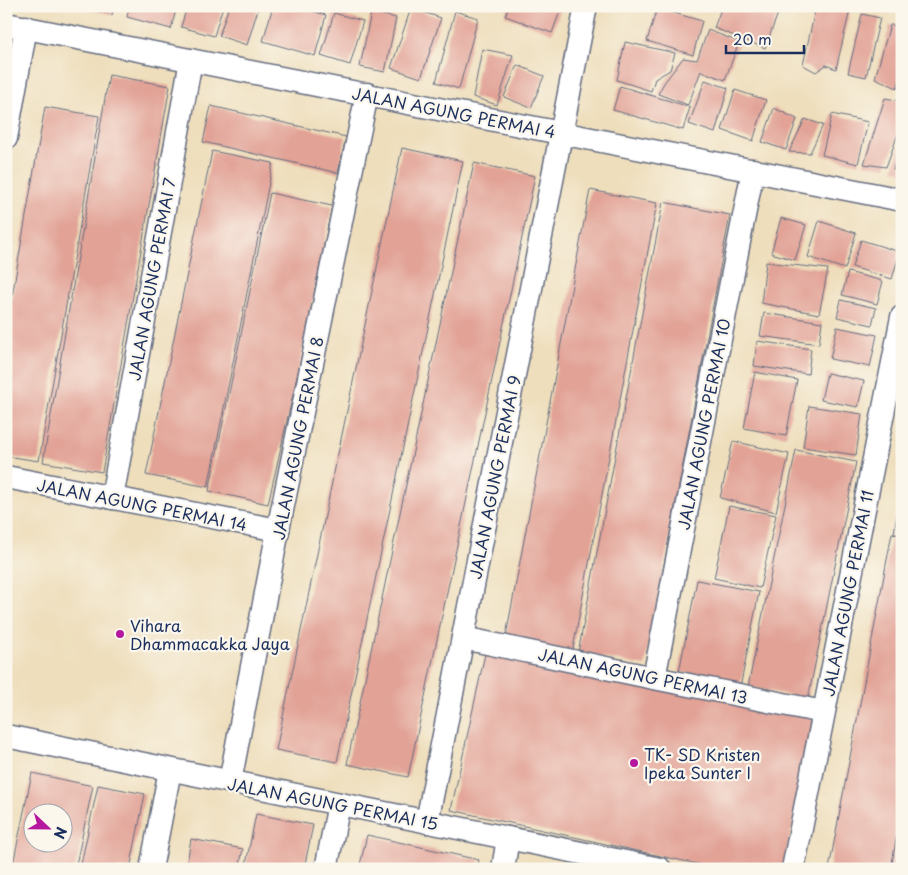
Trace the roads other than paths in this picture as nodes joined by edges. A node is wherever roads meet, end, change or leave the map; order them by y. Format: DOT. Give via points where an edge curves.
graph roads {
  1 [pos="586,6"];
  2 [pos="16,26"];
  3 [pos="191,60"];
  4 [pos="367,94"];
  5 [pos="562,133"];
  6 [pos="6,138"];
  7 [pos="753,170"];
  8 [pos="902,200"];
  9 [pos="902,317"];
  10 [pos="6,477"];
  11 [pos="112,498"];
  12 [pos="278,530"];
  13 [pos="463,638"];
  14 [pos="654,678"];
  15 [pos="823,712"];
  16 [pos="6,736"];
  17 [pos="170,770"];
  18 [pos="230,782"];
  19 [pos="339,804"];
  20 [pos="427,822"];
  21 [pos="508,838"];
  22 [pos="151,869"];
  23 [pos="326,869"];
  24 [pos="503,869"];
  25 [pos="660,869"];
  26 [pos="793,869"];
  1 -- 5 [label="street, JALAN AGUNG PERMAI 9"];
  2 -- 3 [label="street, JALAN AGUNG PERMAI 4"];
  2 -- 6 [label="street"];
  3 -- 4 [label="street, JALAN AGUNG PERMAI 4"];
  3 -- 11 [label="street, JALAN AGUNG PERMAI 7"];
  4 -- 5 [label="street, JALAN AGUNG PERMAI 4"];
  4 -- 12 [label="street, JALAN AGUNG PERMAI 8"];
  5 -- 7 [label="street, JALAN AGUNG PERMAI 4"];
  5 -- 13 [label="street, JALAN AGUNG PERMAI 9"];
  7 -- 8 [label="street, JALAN AGUNG PERMAI 4"];
  7 -- 14 [label="street, JALAN AGUNG PERMAI 10"];
  9 -- 15 [label="street, JALAN AGUNG PERMAI 11"];
  10 -- 11 [label="street, JALAN AGUNG PERMAI 14"];
  11 -- 12 [label="street, JALAN AGUNG PERMAI 14"];
  12 -- 18 [label="street, JALAN AGUNG PERMAI 8"];
  13 -- 14 [label="street, JALAN AGUNG PERMAI 13"];
  13 -- 20 [label="street, JALAN AGUNG PERMAI 9"];
  14 -- 15 [label="street, JALAN AGUNG PERMAI 13"];
  15 -- 26 [label="street, JALAN AGUNG PERMAI 11"];
  16 -- 17 [label="street, JALAN AGUNG PERMAI 15"];
  17 -- 18 [label="street, JALAN AGUNG PERMAI 15"];
  17 -- 22 [label="street"];
  18 -- 19 [label="street, JALAN AGUNG PERMAI 15"];
  19 -- 20 [label="street, JALAN AGUNG PERMAI 15"];
  19 -- 23 [label="street"];
  20 -- 21 [label="street, JALAN AGUNG PERMAI 15"];
  21 -- 24 [label="street"];
  21 -- 25 [label="street, JALAN AGUNG PERMAI 15"];
}
